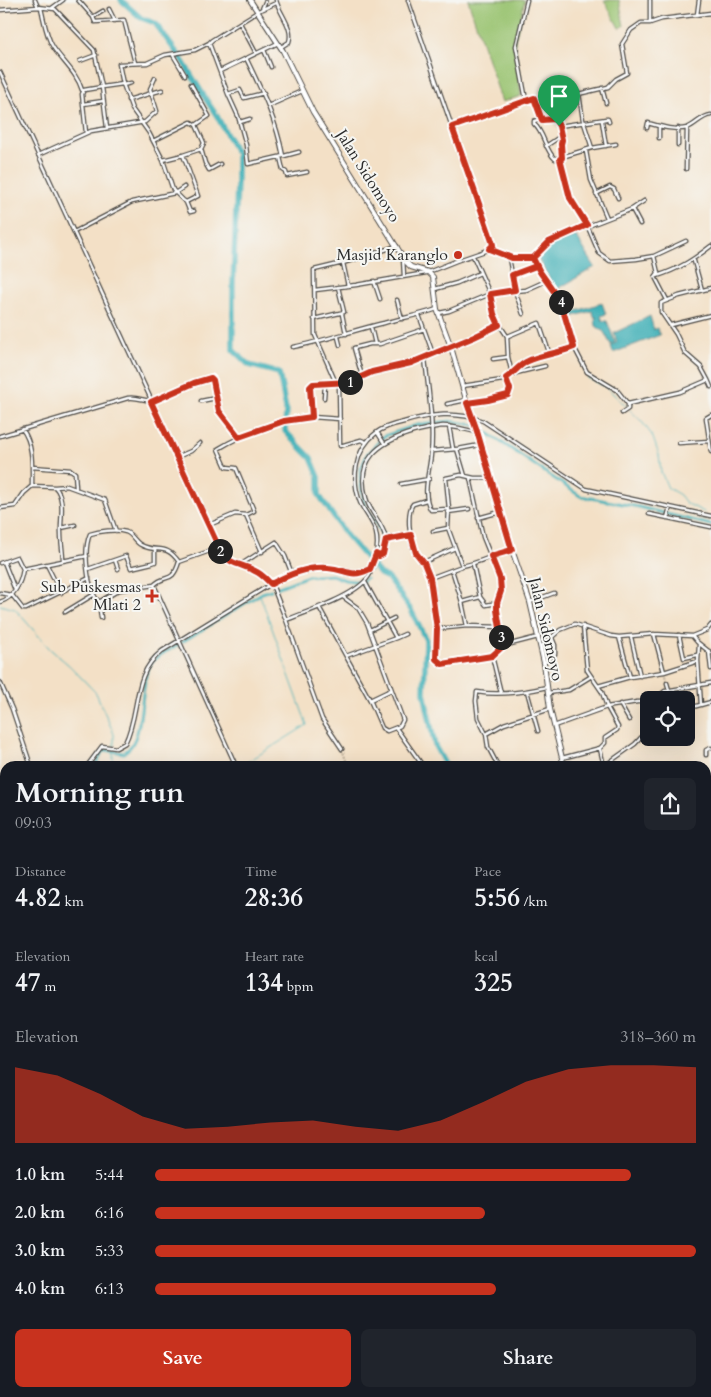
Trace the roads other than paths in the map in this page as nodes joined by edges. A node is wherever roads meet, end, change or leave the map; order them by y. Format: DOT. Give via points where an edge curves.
graph roads {
  1 [pos="35,0"];
  2 [pos="63,0"];
  3 [pos="78,0"];
  4 [pos="250,0"];
  5 [pos="408,0"];
  6 [pos="527,0"];
  7 [pos="650,0"];
  8 [pos="699,0"];
  9 [pos="276,1"];
  10 [pos="265,2"];
  11 [pos="40,8"];
  12 [pos="52,8"];
  13 [pos="109,9"];
  14 [pos="262,9"];
  15 [pos="0,10"];
  16 [pos="103,11"];
  17 [pos="256,12"];
  18 [pos="711,13"];
  19 [pos="697,14"];
  20 [pos="93,17"];
  21 [pos="115,21"];
  22 [pos="240,23"];
  23 [pos="650,23"];
  24 [pos="209,43"];
  25 [pos="278,43"];
  26 [pos="281,47"];
  27 [pos="264,49"];
  28 [pos="256,53"];
  29 [pos="173,54"];
  30 [pos="96,55"];
  31 [pos="246,58"];
  32 [pos="80,61"];
  33 [pos="135,63"];
  34 [pos="271,67"];
  35 [pos="0,72"];
  36 [pos="220,72"];
  37 [pos="185,75"];
  38 [pos="155,78"];
  39 [pos="131,83"];
  40 [pos="191,84"];
  41 [pos="123,85"];
  42 [pos="102,87"];
  43 [pos="602,88"];
  44 [pos="162,90"];
  45 [pos="82,91"];
  46 [pos="302,91"];
  47 [pos="264,93"];
  48 [pos="151,94"];
  49 [pos="228,94"];
  50 [pos="579,94"];
  51 [pos="534,98"];
  52 [pos="128,100"];
  53 [pos="526,100"];
  54 [pos="104,101"];
  55 [pos="606,103"];
  56 [pos="83,104"];
  57 [pos="268,106"];
  58 [pos="711,115"];
  59 [pos="250,119"];
  60 [pos="542,119"];
  61 [pos="602,120"];
  62 [pos="240,122"];
  63 [pos="584,122"];
  64 [pos="609,122"];
  65 [pos="142,123"];
  66 [pos="196,125"];
  67 [pos="559,126"];
  68 [pos="452,127"];
  69 [pos="659,127"];
  70 [pos="107,128"];
  71 [pos="647,128"];
  72 [pos="678,128"];
  73 [pos="687,128"];
  74 [pos="86,133"];
  75 [pos="561,136"];
  76 [pos="659,138"];
  77 [pos="153,141"];
  78 [pos="616,144"];
  79 [pos="678,145"];
  80 [pos="546,146"];
  81 [pos="606,146"];
  82 [pos="592,148"];
  83 [pos="201,149"];
  84 [pos="586,151"];
  85 [pos="299,152"];
  86 [pos="184,154"];
  87 [pos="38,155"];
  88 [pos="282,156"];
  89 [pos="561,158"];
  90 [pos="162,160"];
  91 [pos="220,164"];
  92 [pos="686,169"];
  93 [pos="307,172"];
  94 [pos="184,188"];
  95 [pos="175,193"];
  96 [pos="596,194"];
  97 [pos="618,198"];
  98 [pos="186,202"];
  99 [pos="644,202"];
  100 [pos="632,209"];
  101 [pos="194,211"];
  102 [pos="607,218"];
  103 [pos="640,224"];
  104 [pos="587,225"];
  105 [pos="74,232"];
  106 [pos="686,241"];
  107 [pos="396,246"];
  108 [pos="711,246"];
  109 [pos="489,249"];
  110 [pos="473,256"];
  111 [pos="654,256"];
  112 [pos="403,257"];
  113 [pos="509,258"];
  114 [pos="533,258"];
  115 [pos="694,261"];
  116 [pos="343,263"];
  117 [pos="536,266"];
  118 [pos="428,272"];
  119 [pos="480,273"];
  120 [pos="512,275"];
  121 [pos="404,276"];
  122 [pos="655,276"];
  123 [pos="546,281"];
  124 [pos="374,282"];
  125 [pos="348,286"];
  126 [pos="338,287"];
  127 [pos="711,288"];
  128 [pos="315,290"];
  129 [pos="434,290"];
  130 [pos="515,290"];
  131 [pos="702,290"];
  132 [pos="490,294"];
  133 [pos="380,299"];
  134 [pos="397,300"];
  135 [pos="667,300"];
  136 [pos="438,311"];
  137 [pos="342,314"];
  138 [pos="523,314"];
  139 [pos="419,315"];
  140 [pos="711,315"];
  141 [pos="314,319"];
  142 [pos="402,319"];
  143 [pos="499,325"];
  144 [pos="670,326"];
  145 [pos="371,327"];
  146 [pos="424,329"];
  147 [pos="346,334"];
  148 [pos="507,336"];
  149 [pos="338,337"];
  150 [pos="317,342"];
  151 [pos="375,344"];
  152 [pos="340,345"];
  153 [pos="451,346"];
  154 [pos="293,347"];
  155 [pos="574,347"];
  156 [pos="433,354"];
  157 [pos="550,355"];
  158 [pos="508,357"];
  159 [pos="425,358"];
  160 [pos="493,359"];
  161 [pos="545,366"];
  162 [pos="512,374"];
  163 [pos="362,376"];
  164 [pos="506,378"];
  165 [pos="708,380"];
  166 [pos="338,384"];
  167 [pos="325,385"];
  168 [pos="461,386"];
  169 [pos="711,386"];
  170 [pos="216,398"];
  171 [pos="324,398"];
  172 [pos="201,401"];
  173 [pos="466,401"];
  174 [pos="151,402"];
  175 [pos="448,404"];
  176 [pos="628,404"];
  177 [pos="622,413"];
  178 [pos="711,415"];
  179 [pos="312,417"];
  180 [pos="430,417"];
  181 [pos="473,418"];
  182 [pos="340,419"];
  183 [pos="431,426"];
  184 [pos="449,426"];
  185 [pos="22,429"];
  186 [pos="477,430"];
  187 [pos="378,433"];
  188 [pos="0,436"];
  189 [pos="239,437"];
  190 [pos="383,441"];
  191 [pos="709,441"];
  192 [pos="366,442"];
  193 [pos="200,443"];
  194 [pos="679,443"];
  195 [pos="480,445"];
  196 [pos="453,450"];
  197 [pos="458,450"];
  198 [pos="432,451"];
  199 [pos="711,452"];
  200 [pos="177,457"];
  201 [pos="32,467"];
  202 [pos="465,476"];
  203 [pos="470,478"];
  204 [pos="490,478"];
  205 [pos="428,480"];
  206 [pos="401,484"];
  207 [pos="32,486"];
  208 [pos="55,487"];
  209 [pos="76,488"];
  210 [pos="426,500"];
  211 [pos="0,508"];
  212 [pos="669,508"];
  213 [pos="469,509"];
  214 [pos="448,511"];
  215 [pos="500,512"];
  216 [pos="649,514"];
  217 [pos="246,515"];
  218 [pos="711,516"];
  219 [pos="667,517"];
  220 [pos="478,518"];
  221 [pos="75,525"];
  222 [pos="209,525"];
  223 [pos="711,527"];
  224 [pos="61,528"];
  225 [pos="448,528"];
  226 [pos="116,531"];
  227 [pos="433,532"];
  228 [pos="411,535"];
  229 [pos="386,540"];
  230 [pos="218,548"];
  231 [pos="455,548"];
  232 [pos="155,549"];
  233 [pos="512,550"];
  234 [pos="262,552"];
  235 [pos="376,555"];
  236 [pos="87,556"];
  237 [pos="491,556"];
  238 [pos="115,560"];
  239 [pos="64,561"];
  240 [pos="179,562"];
  241 [pos="2,563"];
  242 [pos="424,563"];
  243 [pos="473,564"];
  244 [pos="47,565"];
  245 [pos="240,565"];
  246 [pos="462,566"];
  247 [pos="23,569"];
  248 [pos="88,569"];
  249 [pos="118,569"];
  250 [pos="369,570"];
  251 [pos="452,570"];
  252 [pos="292,574"];
  253 [pos="89,578"];
  254 [pos="430,578"];
  255 [pos="365,582"];
  256 [pos="154,585"];
  257 [pos="272,586"];
  258 [pos="15,590"];
  259 [pos="0,593"];
  260 [pos="61,593"];
  261 [pos="554,593"];
  262 [pos="12,595"];
  263 [pos="92,595"];
  264 [pos="343,597"];
  265 [pos="480,597"];
  266 [pos="0,602"];
  267 [pos="99,602"];
  268 [pos="462,602"];
  269 [pos="530,602"];
  270 [pos="497,603"];
  271 [pos="318,607"];
  272 [pos="65,612"];
  273 [pos="101,618"];
  274 [pos="394,618"];
  275 [pos="286,620"];
  276 [pos="386,622"];
  277 [pos="711,625"];
  278 [pos="467,626"];
  279 [pos="583,626"];
  280 [pos="500,627"];
  281 [pos="437,629"];
  282 [pos="370,630"];
  283 [pos="405,634"];
  284 [pos="654,634"];
  285 [pos="679,635"];
  286 [pos="692,636"];
  287 [pos="538,637"];
  288 [pos="619,637"];
  289 [pos="631,637"];
  290 [pos="396,638"];
  291 [pos="552,638"];
  292 [pos="179,641"];
  293 [pos="700,644"];
  294 [pos="376,645"];
  295 [pos="503,646"];
  296 [pos="541,647"];
  297 [pos="710,651"];
  298 [pos="698,655"];
  299 [pos="346,656"];
  300 [pos="492,656"];
  301 [pos="698,661"];
  302 [pos="544,663"];
  303 [pos="711,669"];
  304 [pos="664,672"];
  305 [pos="640,676"];
  306 [pos="591,677"];
  307 [pos="630,677"];
  308 [pos="0,682"];
  309 [pos="667,683"];
  310 [pos="711,683"];
  311 [pos="700,685"];
  312 [pos="598,686"];
  313 [pos="547,687"];
  314 [pos="391,690"];
  315 [pos="669,690"];
  316 [pos="527,691"];
  317 [pos="501,693"];
  318 [pos="548,693"];
  319 [pos="370,700"];
  320 [pos="640,702"];
  321 [pos="711,702"];
  322 [pos="620,704"];
  323 [pos="701,704"];
  324 [pos="695,706"];
  325 [pos="608,707"];
  326 [pos="550,709"];
  327 [pos="534,714"];
  328 [pos="629,720"];
  329 [pos="554,726"];
  330 [pos="396,728"];
  331 [pos="538,731"];
  332 [pos="486,734"];
  333 [pos="640,739"];
  334 [pos="342,748"];
  335 [pos="600,748"];
  336 [pos="711,748"];
  337 [pos="706,755"];
  338 [pos="562,758"];
  339 [pos="29,761"];
  340 [pos="91,761"];
  341 [pos="234,761"];
  342 [pos="419,761"];
  343 [pos="495,761"];
  344 [pos="563,761"];
  345 [pos="603,761"];
  346 [pos="611,761"];
  1 -- 11 [label="street"];
  2 -- 12 [label="street"];
  3 -- 20 [label="street"];
  4 -- 17 [label="main road, Jalan Sidomoyo"];
  5 -- 68 [label="street"];
  6 -- 53 [label="street" via="516,46"];
  7 -- 23 [label="street"];
  8 -- 19 [label="street"];
  9 -- 14 [label="street"];
  9 -- 26 [label="street" via="290,36 289,42"];
  10 -- 14 [label="street"];
  11 -- 12 [label="street"];
  11 -- 15 [label="street"];
  11 -- 45 [label="street" via="50,41 74,73"];
  12 -- 30 [label="street"];
  13 -- 21 [label="street"];
  14 -- 17 [label="street"];
  16 -- 20 [label="street"];
  17 -- 22 [label="street"];
  17 -- 25 [label="main road, Jalan Sidomoyo"];
  18 -- 19 [label="street"];
  19 -- 23 [label="street"];
  20 -- 21 [label="street" via="96,22"];
  21 -- 33 [label="street" via="125,21"];
  22 -- 24 [label="street"];
  22 -- 28 [label="street"];
  23 -- 43 [label="street" via="641,23 633,28 622,44 627,73"];
  24 -- 29 [label="street" via="191,52"];
  24 -- 36 [label="street"];
  25 -- 26 [label="main road, Jalan Sidomoyo"];
  25 -- 27 [label="street"];
  26 -- 46 [label="main road, Jalan Sidomoyo"];
  27 -- 28 [label="street"];
  27 -- 34 [label="street"];
  28 -- 31 [label="street"];
  29 -- 33 [label="street" via="152,62"];
  29 -- 37 [label="street"];
  30 -- 32 [label="street"];
  30 -- 42 [label="street"];
  31 -- 36 [label="street"];
  31 -- 47 [label="street"];
  33 -- 41 [label="street" via="119,64"];
  35 -- 87 [label="street"];
  36 -- 49 [label="street"];
  38 -- 48 [label="street" via="150,87"];
  39 -- 41 [label="street"];
  40 -- 66 [label="street" via="209,116"];
  41 -- 42 [label="street"];
  41 -- 52 [label="street"];
  42 -- 45 [label="street"];
  42 -- 54 [label="street"];
  43 -- 50 [label="street"];
  43 -- 55 [label="street"];
  44 -- 48 [label="street"];
  45 -- 56 [label="street"];
  46 -- 57 [label="street"];
  46 -- 107 [label="main road, Jalan Sidomoyo"];
  47 -- 49 [label="street" via="244,98 240,90"];
  47 -- 57 [label="street"];
  48 -- 52 [label="street"];
  48 -- 65 [label="street" via="157,112"];
  49 -- 62 [label="street"];
  50 -- 51 [label="street"];
  50 -- 63 [label="street"];
  51 -- 53 [label="street"];
  51 -- 60 [label="street"];
  52 -- 65 [label="street"];
  53 -- 68 [label="street"];
  54 -- 56 [label="street"];
  54 -- 70 [label="street"];
  56 -- 74 [label="street"];
  57 -- 88 [label="street" via="279,132"];
  58 -- 73 [label="street"];
  59 -- 62 [label="street"];
  60 -- 67 [label="street" via="555,119"];
  60 -- 80 [label="street" via="534,123"];
  61 -- 63 [label="street"];
  61 -- 64 [label="street" via="608,119"];
  61 -- 81 [label="street"];
  62 -- 88 [label="street" via="248,164"];
  63 -- 67 [label="street"];
  63 -- 82 [label="street"];
  65 -- 70 [label="street"];
  65 -- 77 [label="street"];
  66 -- 77 [label="street" via="191,122"];
  66 -- 83 [label="street" via="204,143"];
  67 -- 75 [label="street"];
  68 -- 109 [label="street" via="492,241"];
  69 -- 71 [label="street" via="648,123"];
  69 -- 72 [label="street"];
  69 -- 76 [label="street"];
  70 -- 74 [label="street"];
  72 -- 73 [label="street"];
  72 -- 79 [label="street"];
  73 -- 92 [label="street"];
  74 -- 87 [label="street"];
  75 -- 80 [label="street"];
  75 -- 89 [label="street"];
  77 -- 90 [label="street"];
  78 -- 81 [label="street"];
  80 -- 89 [label="street" via="554,159"];
  81 -- 82 [label="street"];
  82 -- 84 [label="street"];
  83 -- 86 [label="street"];
  83 -- 91 [label="street" via="209,170"];
  84 -- 89 [label="street"];
  84 -- 96 [label="street"];
  85 -- 88 [label="street"];
  86 -- 90 [label="street"];
  86 -- 98 [label="street" via="198,196"];
  87 -- 105 [label="street"];
  88 -- 93 [label="street" via="287,176"];
  89 -- 104 [label="street" via="570,198"];
  90 -- 95 [label="street"];
  94 -- 95 [label="street"];
  95 -- 98 [label="street"];
  95 -- 105 [label="street" via="132,202"];
  96 -- 97 [label="street" via="610,187"];
  96 -- 102 [label="street"];
  98 -- 101 [label="street" via="190,212"];
  99 -- 100 [label="street"];
  100 -- 102 [label="street"];
  100 -- 103 [label="street"];
  102 -- 104 [label="street"];
  104 -- 111 [label="street" via="598,252 608,260"];
  104 -- 114 [label="street" via="549,242"];
  105 -- 174 [label="street"];
  106 -- 111 [label="street"];
  107 -- 112 [label="main road, Jalan Sidomoyo"];
  107 -- 116 [label="street"];
  108 -- 115 [label="street"];
  109 -- 110 [label="street"];
  109 -- 113 [label="street"];
  110 -- 118 [label="street"];
  110 -- 119 [label="street"];
  111 -- 122 [label="street" via="658,273"];
  112 -- 118 [label="main road, Jalan Sidomoyo" via="411,267"];
  112 -- 121 [label="street"];
  113 -- 114 [label="street"];
  113 -- 120 [label="street"];
  114 -- 117 [label="street"];
  115 -- 122 [label="street"];
  115 -- 131 [label="street"];
  116 -- 125 [label="street"];
  116 -- 128 [label="street" via="314,270"];
  117 -- 120 [label="street"];
  117 -- 123 [label="street"];
  118 -- 121 [label="street"];
  118 -- 129 [label="main road, Jalan Sidomoyo" via="433,277"];
  119 -- 129 [label="street"];
  119 -- 132 [label="street"];
  120 -- 130 [label="street"];
  121 -- 124 [label="street"];
  122 -- 135 [label="street"];
  123 -- 130 [label="street" via="526,290"];
  123 -- 155 [label="street" via="563,305"];
  124 -- 125 [label="street"];
  124 -- 133 [label="street"];
  125 -- 126 [label="street"];
  126 -- 128 [label="street"];
  126 -- 137 [label="street"];
  127 -- 131 [label="street"];
  128 -- 141 [label="street"];
  129 -- 136 [label="main road, Jalan Sidomoyo"];
  130 -- 132 [label="street"];
  130 -- 138 [label="street"];
  131 -- 135 [label="street"];
  132 -- 136 [label="street" via="449,311"];
  132 -- 143 [label="street"];
  134 -- 142 [label="street"];
  135 -- 144 [label="street" via="660,306"];
  136 -- 139 [label="street"];
  136 -- 153 [label="main road, Jalan Sidomoyo"];
  137 -- 141 [label="street"];
  137 -- 147 [label="street"];
  139 -- 142 [label="street"];
  139 -- 146 [label="street"];
  140 -- 144 [label="street"];
  141 -- 150 [label="street"];
  142 -- 145 [label="street"];
  143 -- 148 [label="street"];
  143 -- 153 [label="street"];
  144 -- 165 [label="street" via="685,353 701,367"];
  145 -- 147 [label="street"];
  145 -- 151 [label="street"];
  146 -- 151 [label="street"];
  146 -- 156 [label="street"];
  147 -- 149 [label="street"];
  148 -- 157 [label="street" via="539,323"];
  148 -- 158 [label="street"];
  149 -- 150 [label="street"];
  149 -- 152 [label="street"];
  150 -- 154 [label="street"];
  150 -- 166 [label="street"];
  151 -- 163 [label="street" via="354,348"];
  153 -- 156 [label="street"];
  153 -- 168 [label="main road, Jalan Sidomoyo"];
  155 -- 157 [label="street"];
  155 -- 176 [label="street" via="586,372 617,390"];
  156 -- 159 [label="street"];
  157 -- 162 [label="street" via="526,361"];
  158 -- 160 [label="street"];
  158 -- 162 [label="street"];
  159 -- 163 [label="street"];
  159 -- 180 [label="street"];
  161 -- 162 [label="street"];
  162 -- 164 [label="street"];
  163 -- 166 [label="street"];
  164 -- 168 [label="street"];
  164 -- 173 [label="street" via="510,389 508,395"];
  165 -- 169 [label="street"];
  165 -- 176 [label="street" via="680,392"];
  166 -- 167 [label="street"];
  166 -- 182 [label="street"];
  167 -- 171 [label="street"];
  167 -- 179 [label="street" via="313,384 310,388"];
  168 -- 173 [label="main road, Jalan Sidomoyo"];
  170 -- 172 [label="street"];
  170 -- 174 [label="street" via="211,378"];
  170 -- 189 [label="street" via="219,411"];
  173 -- 175 [label="street"];
  173 -- 181 [label="main road, Jalan Sidomoyo"];
  174 -- 185 [label="street" via="128,398"];
  174 -- 200 [label="street"];
  176 -- 177 [label="street" via="628,409"];
  178 -- 191 [label="street" via="706,418"];
  179 -- 182 [label="street"];
  179 -- 189 [label="street" via="284,421"];
  180 -- 181 [label="street" via="452,414"];
  180 -- 183 [label="street"];
  180 -- 187 [label="street" via="400,423"];
  181 -- 186 [label="main road, Jalan Sidomoyo"];
  181 -- 212 [label="street" via="483,421 586,489"];
  182 -- 192 [label="street" via="340,446 361,440"];
  183 -- 184 [label="street"];
  183 -- 190 [label="street"];
  183 -- 198 [label="street"];
  184 -- 186 [label="street"];
  184 -- 196 [label="street"];
  185 -- 188 [label="street"];
  185 -- 201 [label="street" via="30,445"];
  186 -- 195 [label="main road, Jalan Sidomoyo"];
  187 -- 190 [label="street"];
  187 -- 192 [label="street"];
  189 -- 217 [label="street" via="218,449 226,467 236,468 254,511"];
  190 -- 229 [label="street" via="366,465 363,483 368,504"];
  191 -- 194 [label="street"];
  191 -- 199 [label="street"];
  192 -- 235 [label="street" via="358,455 355,473 357,494 376,532"];
  193 -- 200 [label="street"];
  195 -- 197 [label="street"];
  195 -- 204 [label="main road, Jalan Sidomoyo"];
  196 -- 197 [label="street"];
  196 -- 198 [label="street"];
  197 -- 202 [label="street"];
  198 -- 205 [label="street"];
  200 -- 222 [label="street"];
  201 -- 207 [label="street"];
  201 -- 209 [label="street" via="71,470 75,473"];
  202 -- 203 [label="street"];
  202 -- 214 [label="street" via="445,480"];
  203 -- 204 [label="street"];
  203 -- 220 [label="street"];
  204 -- 215 [label="main road, Jalan Sidomoyo"];
  205 -- 206 [label="street"];
  205 -- 210 [label="street"];
  207 -- 208 [label="street"];
  207 -- 211 [label="street" via="15,506"];
  208 -- 209 [label="street"];
  208 -- 224 [label="street" via="59,493"];
  209 -- 226 [label="street" via="107,502"];
  210 -- 214 [label="street" via="431,510"];
  210 -- 228 [label="street" via="411,506"];
  212 -- 218 [label="street"];
  212 -- 219 [label="street"];
  213 -- 214 [label="street"];
  214 -- 225 [label="street"];
  215 -- 220 [label="street"];
  215 -- 233 [label="main road, Jalan Sidomoyo"];
  216 -- 219 [label="street"];
  217 -- 222 [label="street" via="237,513"];
  217 -- 234 [label="street"];
  219 -- 223 [label="street"];
  220 -- 237 [label="street"];
  221 -- 224 [label="street"];
  222 -- 230 [label="street"];
  224 -- 239 [label="street"];
  225 -- 227 [label="street"];
  225 -- 231 [label="street"];
  226 -- 232 [label="street" via="126,532 139,544"];
  226 -- 236 [label="street" via="90,534"];
  228 -- 229 [label="street"];
  228 -- 242 [label="street" via="416,553"];
  229 -- 235 [label="street" via="383,554"];
  230 -- 240 [label="street"];
  230 -- 245 [label="street" via="226,559"];
  231 -- 242 [label="street"];
  231 -- 246 [label="street"];
  232 -- 238 [label="street" via="155,562 152,563 131,568 127,556"];
  232 -- 240 [label="street" via="169,551"];
  233 -- 237 [label="street"];
  233 -- 269 [label="main road, Jalan Sidomoyo"];
  234 -- 245 [label="street"];
  234 -- 252 [label="street" via="277,543"];
  235 -- 250 [label="street"];
  236 -- 239 [label="street"];
  236 -- 248 [label="street"];
  237 -- 243 [label="street"];
  237 -- 270 [label="street" via="500,579"];
  238 -- 248 [label="street"];
  238 -- 249 [label="street"];
  239 -- 244 [label="street"];
  240 -- 256 [label="street" via="173,576"];
  241 -- 247 [label="street" via="17,557"];
  241 -- 258 [label="street"];
  242 -- 254 [label="street"];
  243 -- 246 [label="street"];
  243 -- 265 [label="street"];
  244 -- 247 [label="street"];
  244 -- 260 [label="street"];
  245 -- 257 [label="street" via="260,573"];
  246 -- 251 [label="street"];
  247 -- 258 [label="street"];
  248 -- 253 [label="street"];
  250 -- 252 [label="street" via="355,574 319,568"];
  250 -- 255 [label="street"];
  251 -- 254 [label="street"];
  251 -- 268 [label="street"];
  252 -- 257 [label="street"];
  253 -- 260 [label="street"];
  253 -- 263 [label="street"];
  254 -- 281 [label="street"];
  255 -- 264 [label="street"];
  255 -- 276 [label="street"];
  256 -- 267 [label="street" via="119,590"];
  256 -- 292 [label="street"];
  257 -- 275 [label="street"];
  257 -- 292 [label="street"];
  258 -- 262 [label="street"];
  259 -- 262 [label="street"];
  260 -- 262 [label="street" via="25,609"];
  261 -- 269 [label="street"];
  262 -- 266 [label="street"];
  263 -- 267 [label="street"];
  263 -- 272 [label="street"];
  264 -- 271 [label="street"];
  264 -- 282 [label="street" via="358,608"];
  265 -- 268 [label="street"];
  265 -- 270 [label="street" via="486,605"];
  267 -- 273 [label="street"];
  268 -- 278 [label="street"];
  269 -- 287 [label="main road, Jalan Sidomoyo"];
  270 -- 280 [label="street"];
  271 -- 275 [label="street"];
  271 -- 299 [label="street"];
  274 -- 276 [label="street"];
  275 -- 334 [label="street" via="322,719"];
  276 -- 282 [label="street"];
  276 -- 290 [label="street"];
  277 -- 286 [label="street"];
  278 -- 280 [label="street"];
  278 -- 281 [label="street"];
  279 -- 288 [label="street"];
  279 -- 291 [label="street" via="569,626"];
  279 -- 306 [label="street" via="587,670"];
  280 -- 295 [label="street"];
  281 -- 300 [label="street" via="436,659 439,663 451,664"];
  282 -- 294 [label="street"];
  283 -- 290 [label="street"];
  284 -- 285 [label="street"];
  284 -- 289 [label="street"];
  284 -- 304 [label="street"];
  285 -- 286 [label="street"];
  285 -- 298 [label="street" via="684,658"];
  286 -- 293 [label="street"];
  287 -- 295 [label="street"];
  287 -- 296 [label="main road, Jalan Sidomoyo"];
  288 -- 289 [label="street"];
  288 -- 307 [label="street"];
  289 -- 305 [label="street"];
  290 -- 294 [label="street"];
  291 -- 296 [label="street"];
  291 -- 302 [label="street" via="555,654"];
  292 -- 340 [label="street" via="147,666 125,743 116,748 102,746"];
  292 -- 341 [label="street"];
  293 -- 297 [label="street"];
  293 -- 298 [label="street"];
  294 -- 299 [label="street"];
  294 -- 314 [label="street"];
  295 -- 300 [label="street"];
  296 -- 302 [label="main road, Jalan Sidomoyo"];
  297 -- 303 [label="street"];
  298 -- 301 [label="street"];
  299 -- 319 [label="street"];
  300 -- 317 [label="street"];
  301 -- 304 [label="street"];
  301 -- 311 [label="street"];
  302 -- 313 [label="main road, Jalan Sidomoyo"];
  304 -- 305 [label="street"];
  305 -- 307 [label="street"];
  306 -- 312 [label="street"];
  306 -- 318 [label="street" via="571,689"];
  307 -- 312 [label="street"];
  308 -- 339 [label="street"];
  309 -- 315 [label="street"];
  310 -- 311 [label="street"];
  311 -- 315 [label="street"];
  311 -- 323 [label="street"];
  312 -- 325 [label="street"];
  313 -- 316 [label="street"];
  313 -- 318 [label="main road, Jalan Sidomoyo"];
  314 -- 319 [label="street"];
  314 -- 330 [label="street" via="404,720"];
  316 -- 317 [label="street"];
  316 -- 327 [label="street"];
  317 -- 332 [label="street" via="477,692 477,712"];
  318 -- 326 [label="main road, Jalan Sidomoyo"];
  319 -- 330 [label="street" via="384,730"];
  320 -- 322 [label="street"];
  321 -- 323 [label="street"];
  322 -- 325 [label="street"];
  322 -- 328 [label="street"];
  323 -- 324 [label="street"];
  325 -- 329 [label="street"];
  325 -- 335 [label="street" via="618,729 605,738 605,744"];
  326 -- 327 [label="street"];
  326 -- 329 [label="main road, Jalan Sidomoyo"];
  327 -- 331 [label="street"];
  327 -- 332 [label="street"];
  329 -- 338 [label="main road, Jalan Sidomoyo"];
  330 -- 342 [label="street"];
  332 -- 343 [label="street"];
  333 -- 346 [label="street"];
  335 -- 338 [label="street"];
  335 -- 345 [label="street"];
  336 -- 337 [label="street" via="706,750"];
  338 -- 344 [label="main road, Jalan Sidomoyo"];
}
